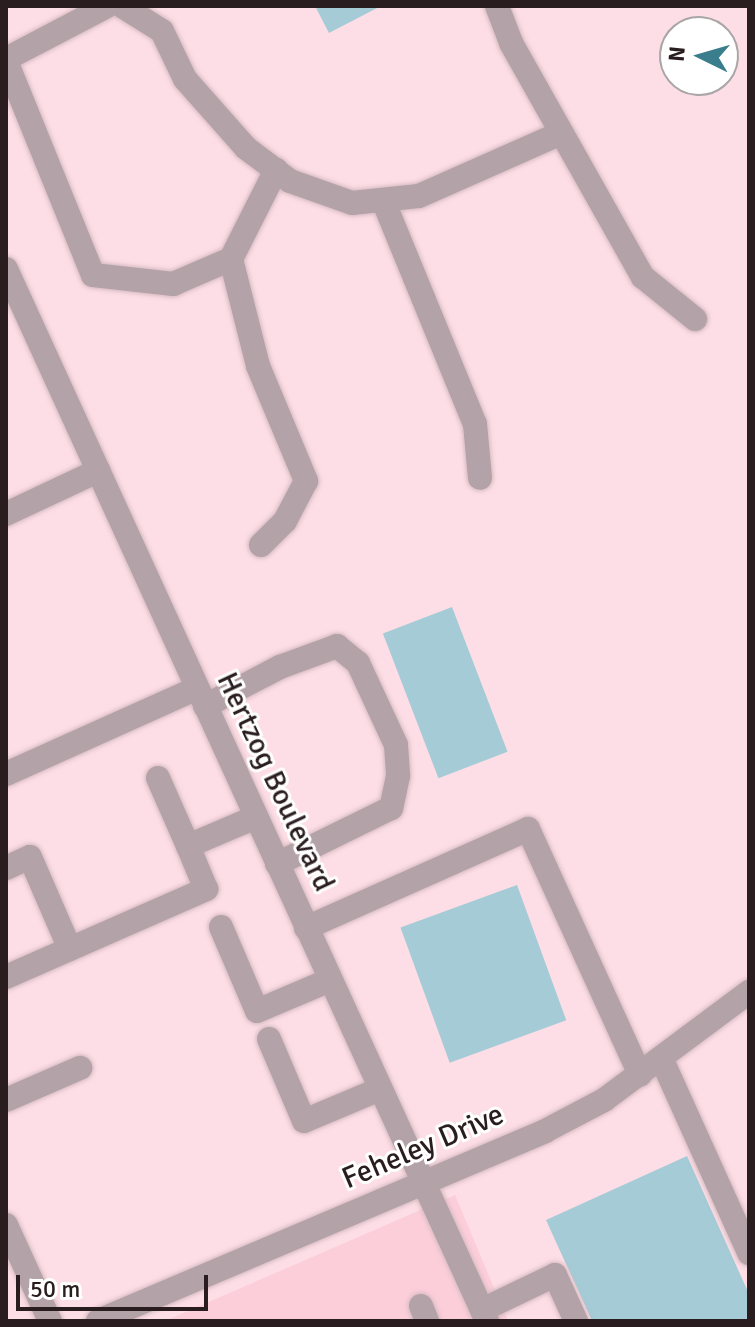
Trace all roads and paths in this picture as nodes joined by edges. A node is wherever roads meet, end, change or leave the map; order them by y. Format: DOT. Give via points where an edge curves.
graph roads {
  1 [pos="107,6"];
  2 [pos="122,6"];
  3 [pos="497,6"];
  4 [pos="6,60"];
  5 [pos="561,133"];
  6 [pos="276,170"];
  7 [pos="383,200"];
  8 [pos="231,259"];
  9 [pos="6,269"];
  10 [pos="13,301"];
  11 [pos="695,319"];
  12 [pos="98,471"];
  13 [pos="480,478"];
  14 [pos="6,514"];
  15 [pos="261,545"];
  16 [pos="201,697"];
  17 [pos="6,774"];
  18 [pos="158,778"];
  19 [pos="256,817"];
  20 [pos="188,846"];
  21 [pos="277,864"];
  22 [pos="6,868"];
  23 [pos="221,927"];
  24 [pos="306,928"];
  25 [pos="70,949"];
  26 [pos="6,977"];
  27 [pos="330,980"];
  28 [pos="749,992"];
  29 [pos="269,1039"];
  30 [pos="662,1060"];
  31 [pos="80,1068"];
  32 [pos="640,1075"];
  33 [pos="380,1089"];
  34 [pos="6,1100"];
  35 [pos="422,1182"];
  36 [pos="6,1225"];
  37 [pos="749,1253"];
  38 [pos="484,1316"];
  39 [pos="103,1320"];
  40 [pos="50,1321"];
  41 [pos="576,1321"];
  1 -- 4 [label="street"];
  2 -- 6 [label="street" via="162,31 185,79 218,120"];
  3 -- 5 [label="street" via="511,43"];
  4 -- 8 [label="street" via="93,275 173,284"];
  5 -- 7 [label="street" via="419,196"];
  5 -- 11 [label="street" via="643,277"];
  6 -- 7 [label="street" via="290,181 352,203"];
  6 -- 8 [label="street"];
  7 -- 13 [label="street" via="475,424"];
  8 -- 15 [label="street" via="258,366 306,481 285,521"];
  9 -- 10 [label="street, Hertzog Boulevard"];
  10 -- 12 [label="street, Hertzog Boulevard"];
  12 -- 14 [label="street"];
  12 -- 16 [label="street, Hertzog Boulevard"];
  16 -- 17 [label="street"];
  16 -- 19 [label="street, Hertzog Boulevard"];
  16 -- 21 [label="street" via="337,646 358,663 389,731 398,776 391,808"];
  18 -- 20 [label="street"];
  19 -- 20 [label="street"];
  19 -- 21 [label="street, Hertzog Boulevard"];
  20 -- 25 [label="street" via="206,889"];
  21 -- 24 [label="street, Hertzog Boulevard"];
  22 -- 25 [label="street" via="30,857"];
  23 -- 27 [label="street" via="257,1011"];
  24 -- 27 [label="street, Hertzog Boulevard"];
  24 -- 32 [label="street" via="528,829"];
  25 -- 26 [label="street"];
  27 -- 33 [label="street, Hertzog Boulevard"];
  28 -- 30 [label="street, Feheley Drive"];
  29 -- 33 [label="street" via="304,1121"];
  30 -- 32 [label="street, Feheley Drive"];
  30 -- 37 [label="street"];
  31 -- 34 [label="street"];
  32 -- 35 [label="street, Feheley Drive" via="545,1131"];
  33 -- 35 [label="street, Hertzog Boulevard"];
  35 -- 38 [label="street, Hertzog Boulevard"];
  35 -- 39 [label="street, Feheley Drive"];
  36 -- 40 [label="street"];
  38 -- 41 [label="street" via="555,1275"];
}
